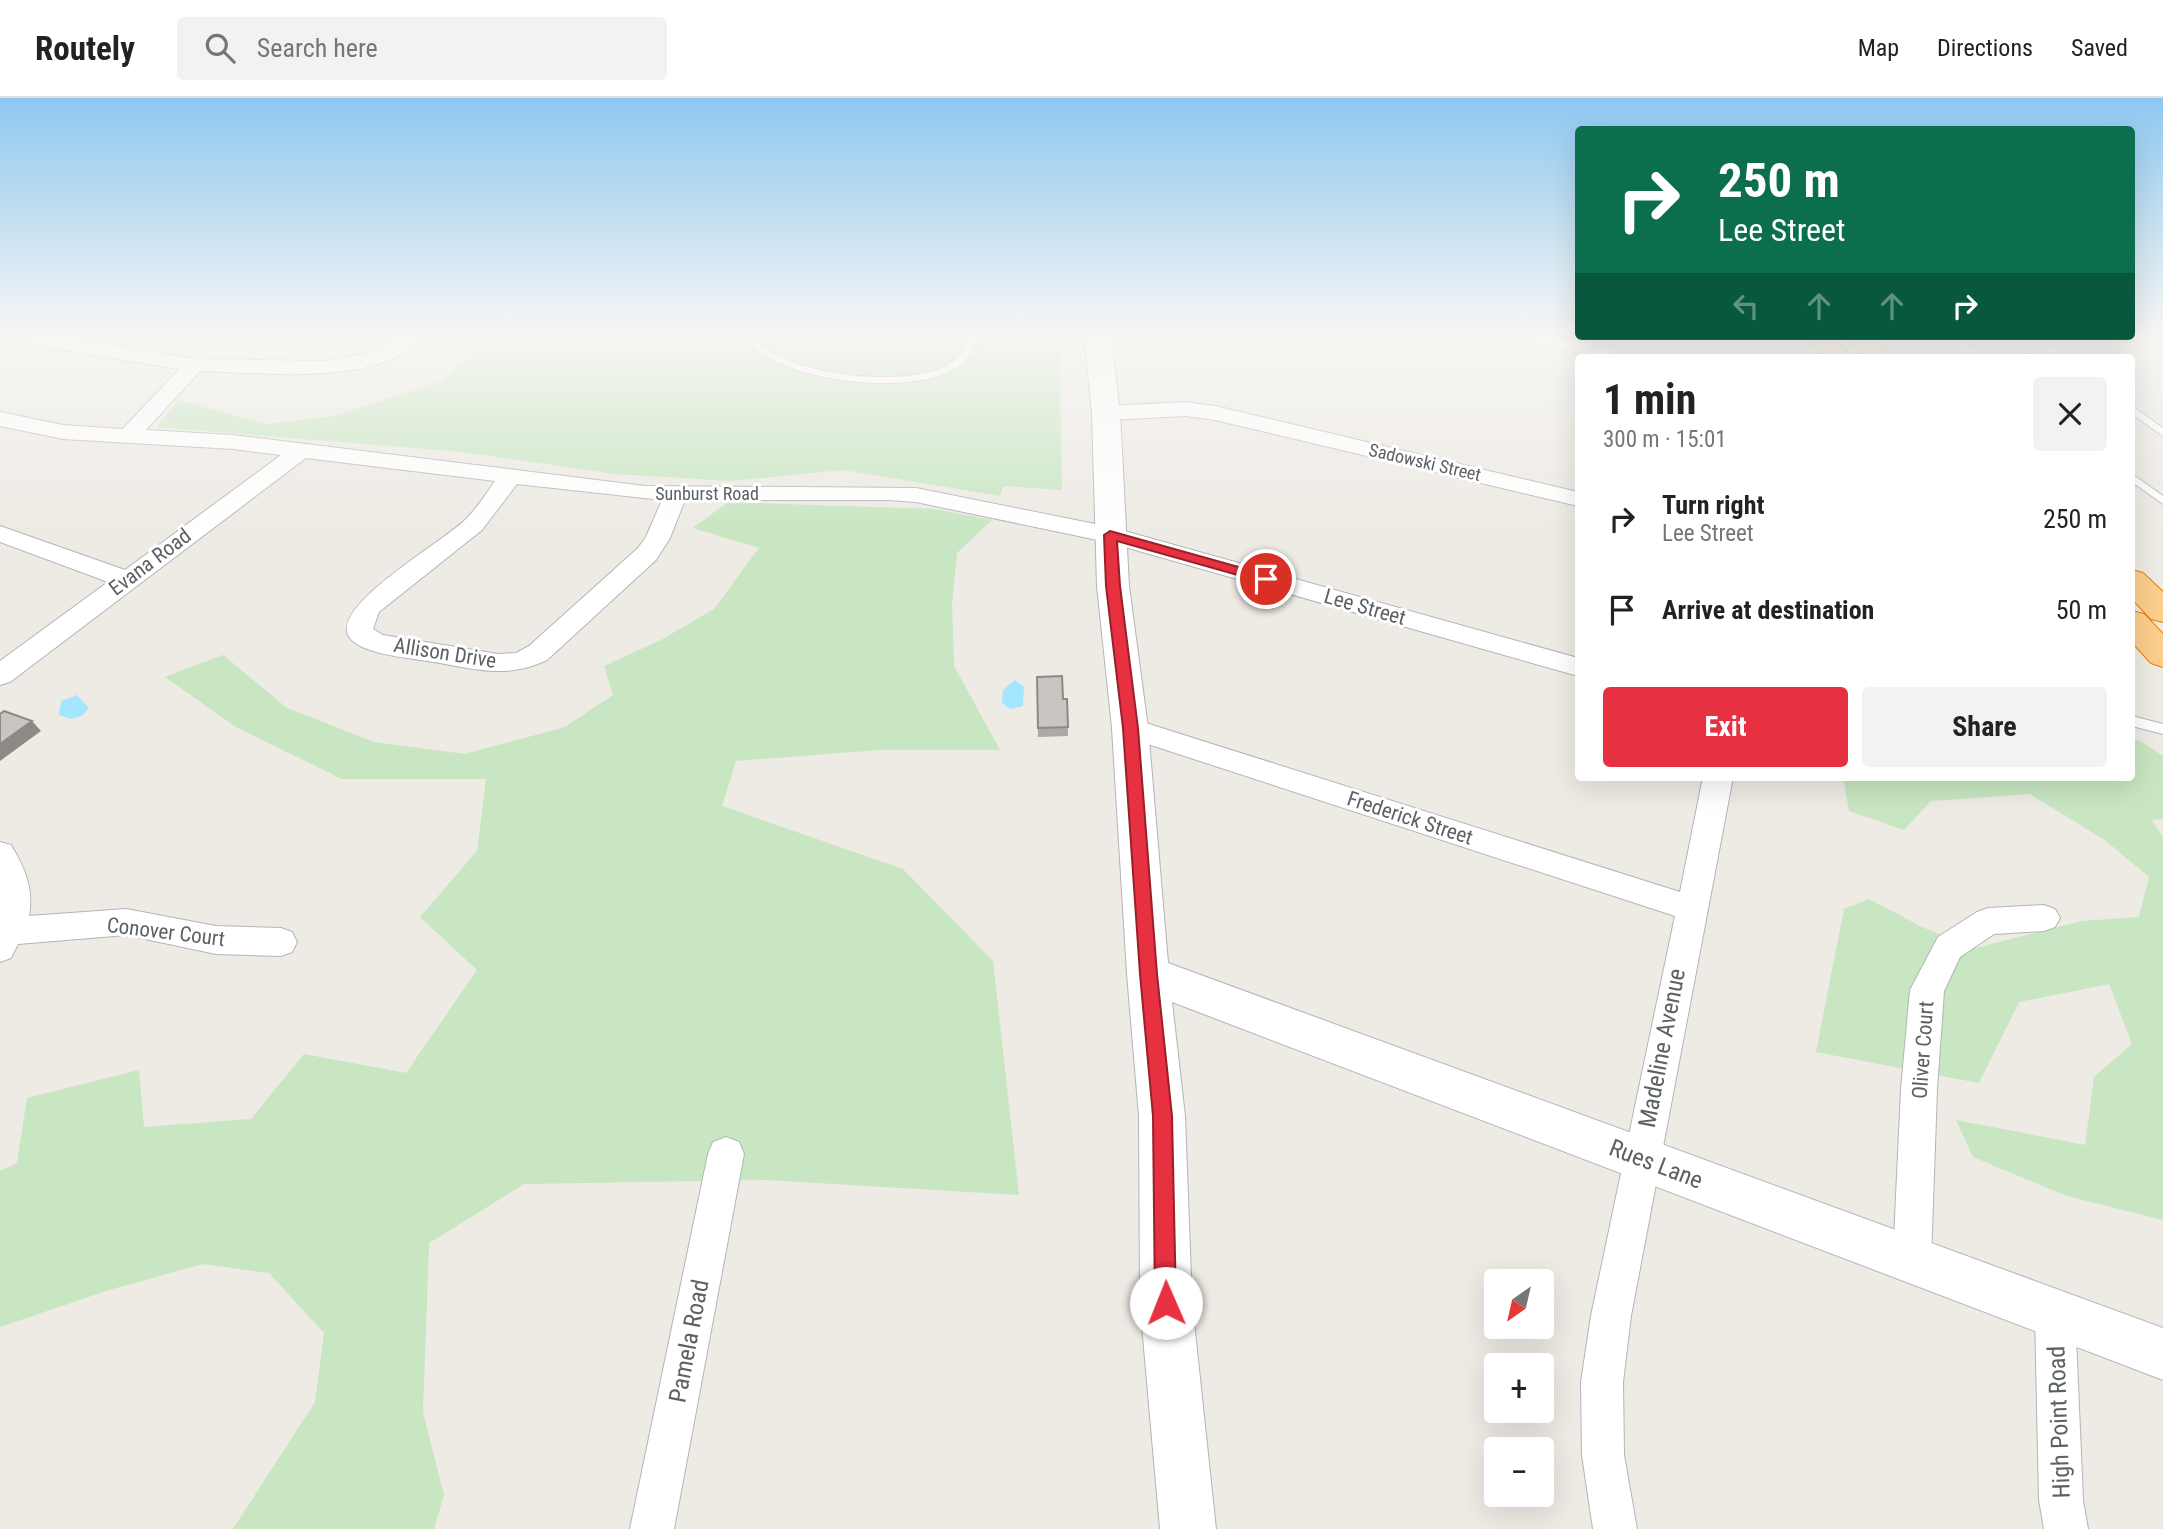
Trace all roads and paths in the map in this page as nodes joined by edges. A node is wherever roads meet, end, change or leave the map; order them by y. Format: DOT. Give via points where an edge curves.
graph roads {
  1 [pos="162,400"];
  2 [pos="1105,400"];
  3 [pos="1106,412"];
  4 [pos="2135,412"];
  5 [pos="0,419"];
  6 [pos="2163,432"];
  7 [pos="129,435"];
  8 [pos="302,450"];
  9 [pos="510,478"];
  10 [pos="2135,479"];
  11 [pos="676,494"];
  12 [pos="1575,498"];
  13 [pos="2163,502"];
  14 [pos="0,534"];
  15 [pos="1110,535"];
  16 [pos="126,579"];
  17 [pos="2135,584"];
  18 [pos="2163,611"];
  19 [pos="2135,625"];
  20 [pos="2163,655"];
  21 [pos="1575,666"];
  22 [pos="0,675"];
  23 [pos="2135,722"];
  24 [pos="1130,728"];
  25 [pos="2163,729"];
  26 [pos="1717,781"];
  27 [pos="0,854"];
  28 [pos="1690,908"];
  29 [pos="2044,918"];
  30 [pos="5,940"];
  31 [pos="281,942"];
  32 [pos="1148,974"];
  33 [pos="726,1154"];
  34 [pos="1641,1159"];
  35 [pos="1912,1261"];
  36 [pos="2055,1314"];
  37 [pos="2163,1354"];
  38 [pos="652,1529"];
  39 [pos="1188,1529"];
  40 [pos="1615,1529"];
  41 [pos="2066,1529"];
  1 -- 7 [label="street"];
  2 -- 3 [label="street"];
  3 -- 12 [label="street, Sadowski Street" via="1215,413"];
  3 -- 15 [label="street"];
  4 -- 6 [label="lane"];
  5 -- 7 [label="street, Sunburst Road" via="63,432"];
  7 -- 8 [label="street, Sunburst Road"];
  8 -- 9 [label="street, Sunburst Road"];
  8 -- 16 [label="street, Evana Road"];
  9 -- 11 [label="street, Sunburst Road"];
  9 -- 11 [label="street, Allison Drive" via="474,525 369,607 360,633 376,643 498,663 520,662 538,653 647,554"];
  10 -- 13 [label="lane"];
  11 -- 15 [label="street, Sunburst Road" via="916,495"];
  14 -- 16 [label="street"];
  15 -- 21 [label="street, Lee Street"];
  15 -- 24 [label="street"];
  16 -- 22 [label="street, Evana Road"];
  17 -- 18 [label="highway"];
  19 -- 20 [label="highway"];
  23 -- 25 [label="lane"];
  24 -- 28 [label="street, Frederick Street"];
  24 -- 32 [label="street"];
  26 -- 28 [label="street, Madeline Avenue"];
  27 -- 30 [label="street" via="17,888"];
  28 -- 34 [label="street, Madeline Avenue"];
  29 -- 35 [label="street, Oliver Court" via="1988,921 1949,947 1927,990"];
  30 -- 31 [label="street, Conover Court" via="125,922 216,940"];
  32 -- 34 [label="street, Rues Lane"];
  32 -- 39 [label="street" via="1162,1116 1166,1303"];
  33 -- 38 [label="street, Pamela Road"];
  34 -- 35 [label="street, Rues Lane"];
  34 -- 40 [label="street, Madeline Avenue" via="1602,1382 1603,1455"];
  35 -- 36 [label="street, Rues Lane"];
  36 -- 37 [label="street, Rues Lane"];
  36 -- 41 [label="street, High Point Road" via="2061,1500"];
}
